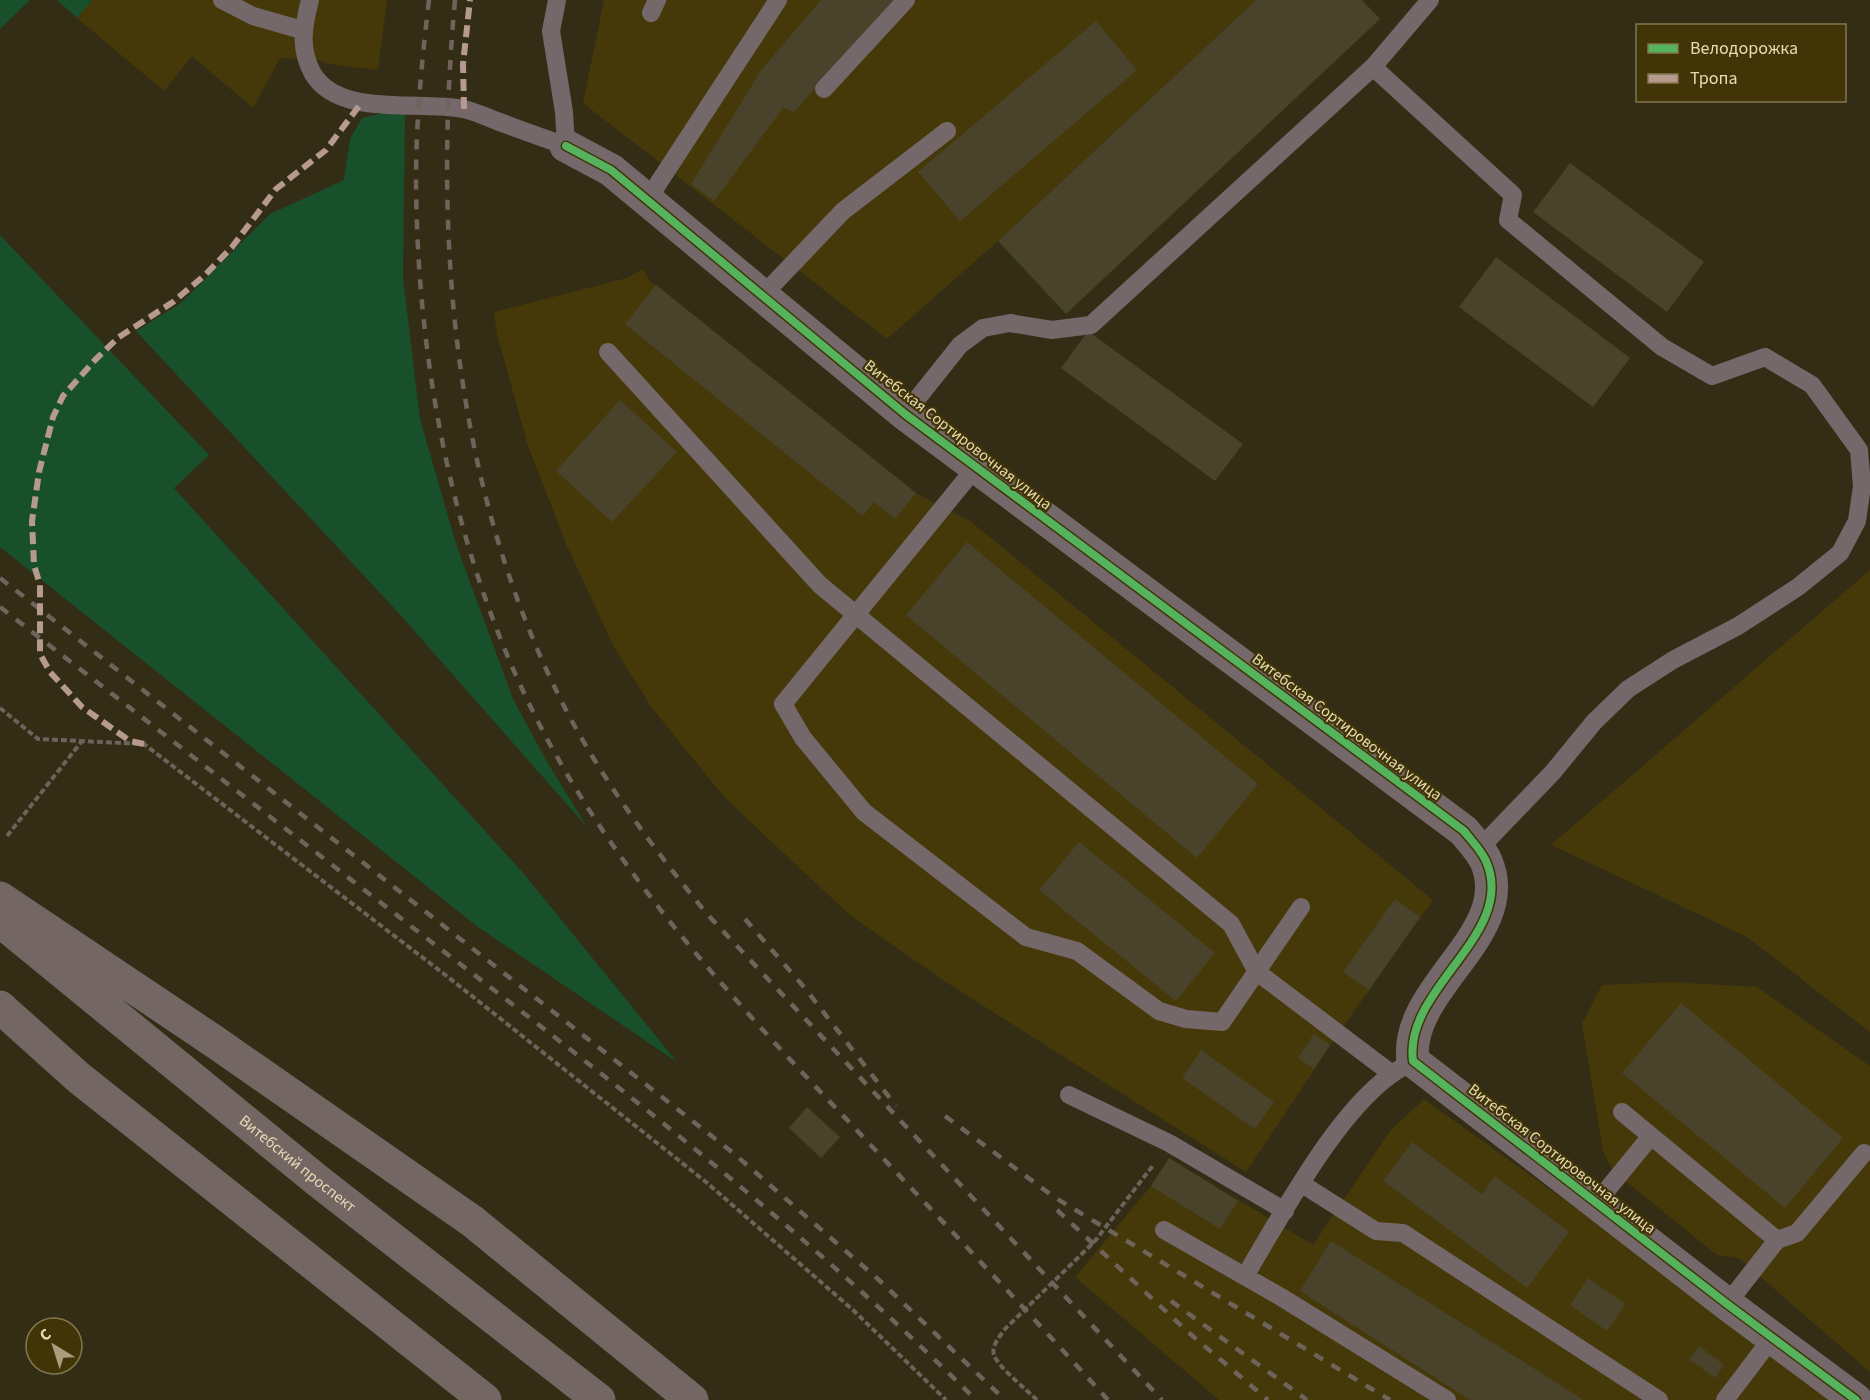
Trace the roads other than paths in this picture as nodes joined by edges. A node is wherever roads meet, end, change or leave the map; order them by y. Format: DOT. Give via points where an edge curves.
graph roads {
  1 [pos="222,0"];
  2 [pos="310,0"];
  3 [pos="558,0"];
  4 [pos="778,0"];
  5 [pos="906,0"];
  6 [pos="1430,0"];
  7 [pos="302,30"];
  8 [pos="1373,67"];
  9 [pos="824,88"];
  10 [pos="947,131"];
  11 [pos="566,146"];
  12 [pos="648,199"];
  13 [pos="762,296"];
  14 [pos="608,352"];
  15 [pos="905,414"];
  16 [pos="976,467"];
  17 [pos="856,615"];
  18 [pos="1478,850"];
  19 [pos="0,898"];
  20 [pos="1301,907"];
  21 [pos="0,921"];
  22 [pos="1257,972"];
  23 [pos="0,1007"];
  24 [pos="0,1022"];
  25 [pos="1402,1067"];
  26 [pos="79,1078"];
  27 [pos="1069,1095"];
  28 [pos="1622,1112"];
  29 [pos="1651,1136"];
  30 [pos="1864,1153"];
  31 [pos="1302,1184"];
  32 [pos="1597,1202"];
  33 [pos="1285,1211"];
  34 [pos="1164,1230"];
  35 [pos="1777,1240"];
  36 [pos="1245,1276"];
  37 [pos="1727,1304"];
  38 [pos="1772,1338"];
  39 [pos="485,1400"];
  40 [pos="600,1400"];
  41 [pos="692,1400"];
  42 [pos="1447,1400"];
  43 [pos="1659,1400"];
  44 [pos="1725,1400"];
  45 [pos="1856,1400"];
  1 -- 7 [label="lane" via="253,16"];
  2 -- 7 [label="lane"];
  3 -- 11 [label="lane" via="551,31"];
  4 -- 12 [label="lane"];
  5 -- 9 [label="lane"];
  6 -- 8 [label="lane"];
  7 -- 11 [label="lane" via="305,60 317,81 344,98 464,109"];
  8 -- 15 [label="lane" via="1091,325 1052,330 1010,323 983,328 960,345"];
  8 -- 18 [label="lane" via="1513,195 1508,220 1662,347 1712,376 1765,357 1812,385 1859,450 1862,486 1857,521 1840,553 1798,587 1628,689"];
  10 -- 13 [label="lane" via="843,212"];
  11 -- 12 [label="street, Витебская Сортировочная улица" via="611,170"];
  12 -- 13 [label="street, Витебская Сортировочная улица"];
  13 -- 15 [label="street, Витебская Сортировочная улица"];
  14 -- 17 [label="lane" via="820,585"];
  15 -- 16 [label="street, Витебская Сортировочная улица"];
  16 -- 17 [label="lane"];
  16 -- 18 [label="street, Витебская Сортировочная улица" via="1464,831"];
  17 -- 22 [label="lane" via="1231,924"];
  17 -- 22 [label="lane" via="783,704 803,738 864,812 1026,937 1077,951 1159,1011 1186,1019 1222,1022"];
  18 -- 25 [label="street, Витебская Сортировочная улица" via="1492,886 1487,914 1428,1002"];
  19 -- 41 [label="main road" via="472,1221"];
  20 -- 22 [label="lane"];
  21 -- 40 [label="main road, Витебский проспект" via="318,1181"];
  22 -- 25 [label="lane"];
  23 -- 26 [label="main road"];
  24 -- 26 [label="main road"];
  25 -- 31 [label="lane" via="1351,1112"];
  25 -- 32 [label="street, Витебская Сортировочная улица"];
  26 -- 39 [label="main road"];
  27 -- 33 [label="lane" via="1169,1143"];
  28 -- 29 [label="lane"];
  29 -- 32 [label="lane"];
  29 -- 35 [label="lane"];
  30 -- 35 [label="lane" via="1797,1233"];
  31 -- 33 [label="lane"];
  31 -- 43 [label="lane" via="1376,1231 1403,1233"];
  32 -- 37 [label="street, Витебская Сортировочная улица"];
  33 -- 36 [label="lane"];
  34 -- 36 [label="lane"];
  35 -- 37 [label="lane"];
  36 -- 42 [label="lane"];
  37 -- 38 [label="street, Витебская Сортировочная улица"];
  38 -- 44 [label="lane"];
  38 -- 45 [label="street, Витебская Сортировочная улица"];
}
